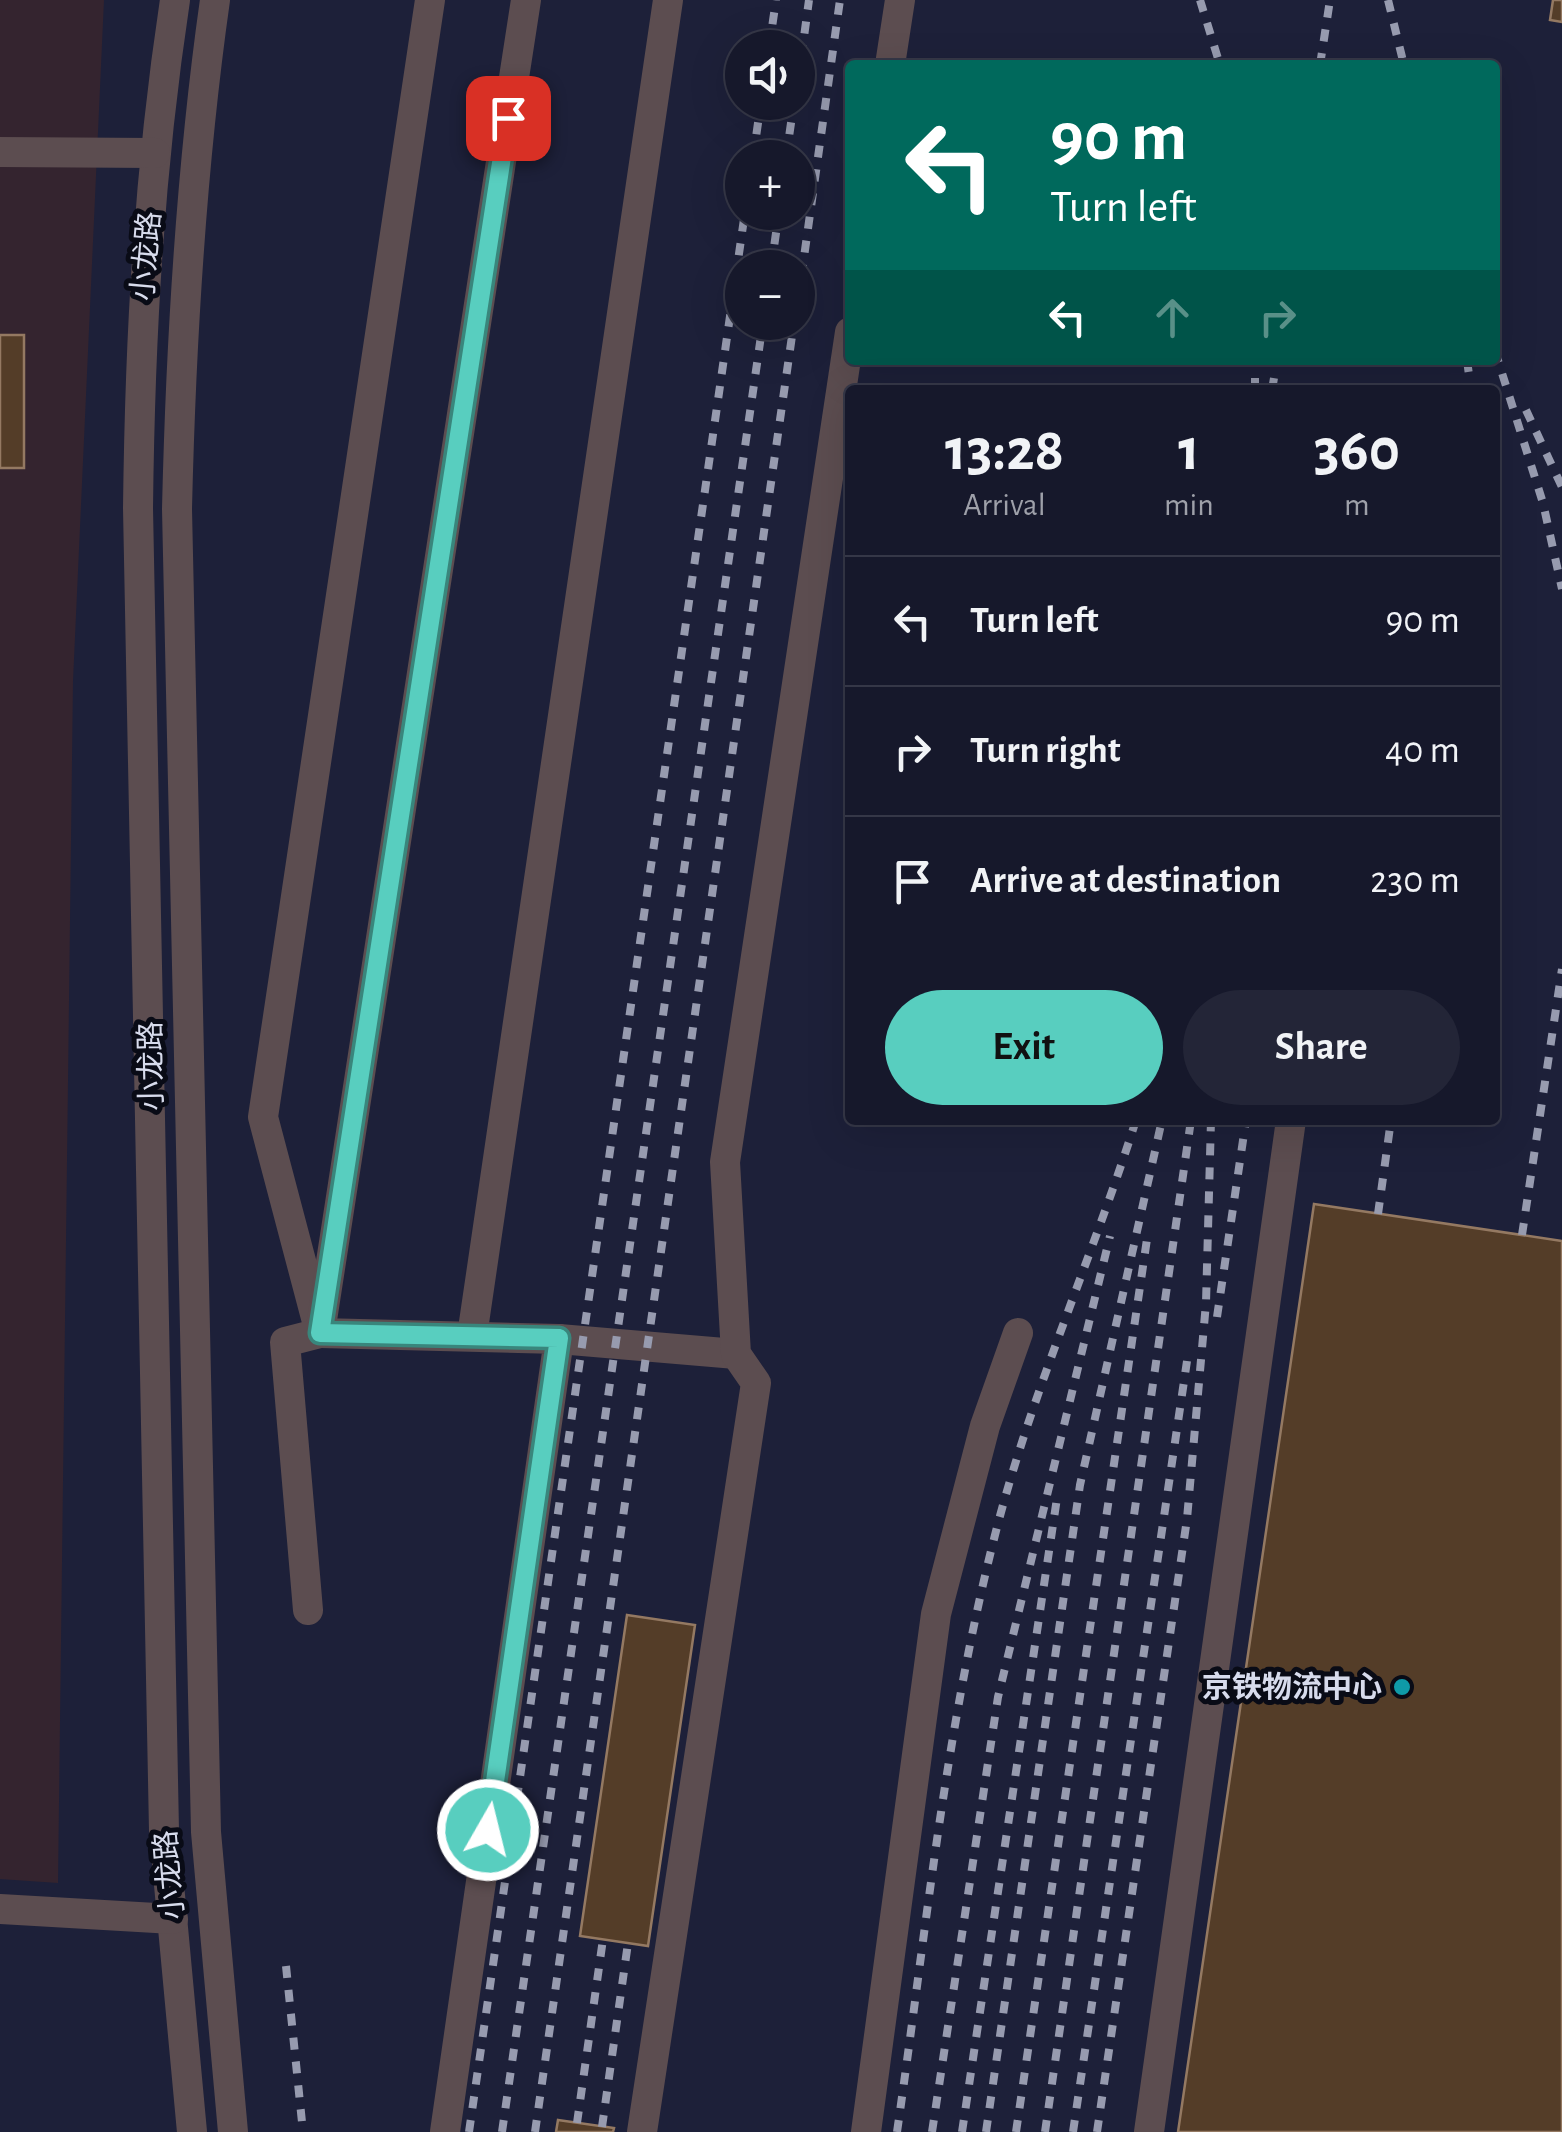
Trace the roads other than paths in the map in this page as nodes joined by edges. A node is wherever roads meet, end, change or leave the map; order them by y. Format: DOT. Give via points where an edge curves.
graph roads {
  1 [pos="174,0"];
  2 [pos="216,0"];
  3 [pos="430,0"];
  4 [pos="526,0"];
  5 [pos="668,0"];
  6 [pos="900,0"];
  7 [pos="891,60"];
  8 [pos="0,152"];
  9 [pos="155,153"];
  10 [pos="845,365"];
  11 [pos="1290,1125"];
  12 [pos="1018,1332"];
  13 [pos="320,1333"];
  14 [pos="472,1336"];
  15 [pos="559,1338"];
  16 [pos="736,1354"];
  17 [pos="308,1610"];
  18 [pos="0,1908"];
  19 [pos="173,1920"];
  20 [pos="192,2132"];
  21 [pos="233,2132"];
  22 [pos="445,2132"];
  23 [pos="642,2132"];
  24 [pos="866,2132"];
  25 [pos="1149,2132"];
  1 -- 9 [label="street, 小龙路"];
  2 -- 21 [label="street, 小龙路" via="181,331 177,509 206,1832"];
  3 -- 13 [label="street" via="263,1117"];
  4 -- 13 [label="street"];
  5 -- 14 [label="street"];
  6 -- 7 [label="street"];
  8 -- 9 [label="street"];
  9 -- 19 [label="street, 小龙路" via="140,322 138,508 157,1306 157,1604"];
  10 -- 16 [label="street" via="725,1162"];
  11 -- 25 [label="street"];
  12 -- 24 [label="street" via="985,1426 936,1614"];
  13 -- 14 [label="street"];
  13 -- 17 [label="street" via="286,1342"];
  14 -- 15 [label="street"];
  15 -- 16 [label="street"];
  15 -- 22 [label="street"];
  16 -- 23 [label="street" via="756,1383"];
  18 -- 19 [label="street"];
  19 -- 20 [label="street, 小龙路"];
}
